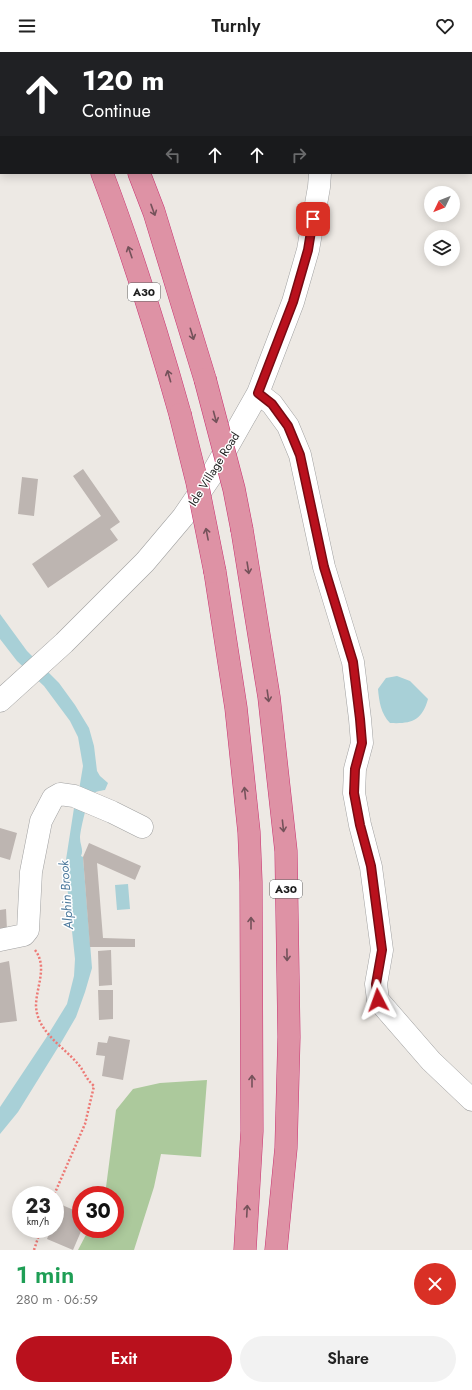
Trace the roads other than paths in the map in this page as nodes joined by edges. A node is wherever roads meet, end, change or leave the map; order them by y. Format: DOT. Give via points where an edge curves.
graph roads {
  1 [pos="102,174"];
  2 [pos="139,174"];
  3 [pos="320,174"];
  4 [pos="258,393"];
  5 [pos="4,697"];
  6 [pos="142,827"];
  7 [pos="0,940"];
  8 [pos="472,1100"];
  9 [pos="245,1250"];
  10 [pos="276,1250"];
  9 -- 1 [label="highway, A30, one-way, bridge" via="252,1131 251,882 249,832 236,708 215,572 180,414 156,328"];
  2 -- 10 [label="highway, A30, one-way, bridge" via="154,212 205,379 234,488 268,697 286,851 289,1037 286,1148"];
  3 -- 4 [label="street, Ide Village Road" via="308,250 293,302"];
  4 -- 5 [label="street, Ide Village Road" via="212,476 183,517 145,562 64,643"];
  4 -- 8 [label="street" via="272,404 288,426 300,455 324,567 353,662 362,743 355,769 354,793 371,866 382,950 376,984 378,1000 431,1061"];
  6 -- 7 [label="street" via="82,800 60,794 53,798 41,821 31,872 28,930 24,935"];
}
